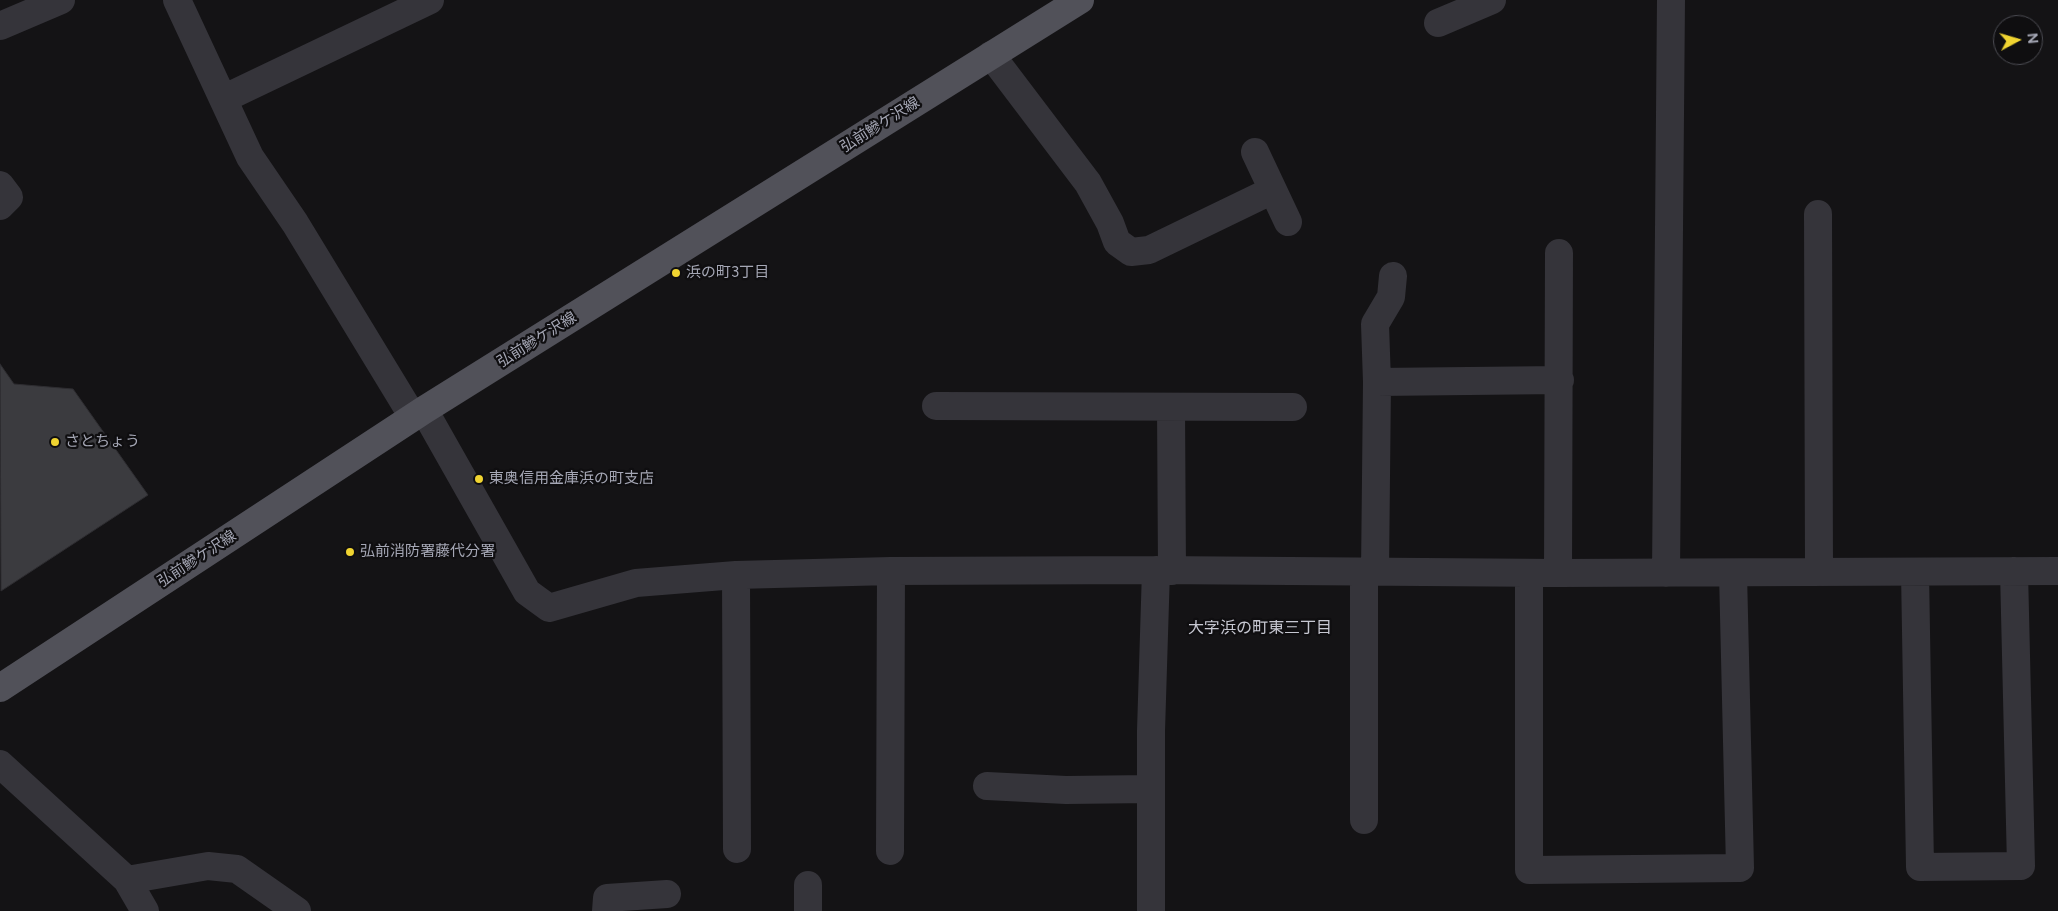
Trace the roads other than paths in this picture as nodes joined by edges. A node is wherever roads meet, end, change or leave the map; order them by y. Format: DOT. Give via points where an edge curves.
graph roads {
  1 [pos="60,0"];
  2 [pos="177,0"];
  3 [pos="430,0"];
  4 [pos="1080,0"];
  5 [pos="1492,0"];
  6 [pos="1671,0"];
  7 [pos="1438,23"];
  8 [pos="0,26"];
  9 [pos="991,55"];
  10 [pos="223,98"];
  11 [pos="1255,152"];
  12 [pos="0,185"];
  13 [pos="1272,190"];
  14 [pos="0,206"];
  15 [pos="1818,214"];
  16 [pos="1288,222"];
  17 [pos="1559,253"];
  18 [pos="1393,276"];
  19 [pos="1560,380"];
  20 [pos="1377,382"];
  21 [pos="936,406"];
  22 [pos="1172,407"];
  23 [pos="1293,407"];
  24 [pos="418,414"];
  25 [pos="1164,570"];
  26 [pos="891,571"];
  27 [pos="2014,571"];
  28 [pos="2058,571"];
  29 [pos="1370,572"];
  30 [pos="1733,572"];
  31 [pos="1819,572"];
  32 [pos="1914,572"];
  33 [pos="1529,573"];
  34 [pos="1558,573"];
  35 [pos="1666,573"];
  36 [pos="736,575"];
  37 [pos="0,688"];
  38 [pos="0,764"];
  39 [pos="987,786"];
  40 [pos="1150,789"];
  41 [pos="1364,820"];
  42 [pos="737,848"];
  43 [pos="890,851"];
  44 [pos="127,880"];
  45 [pos="667,894"];
  46 [pos="145,911"];
  47 [pos="297,911"];
  48 [pos="606,911"];
  49 [pos="1151,911"];
  1 -- 8 [label="street"];
  2 -- 10 [label="street"];
  3 -- 10 [label="street"];
  4 -- 9 [label="main road, 弘前鰺ケ沢線"];
  5 -- 7 [label="street"];
  6 -- 35 [label="street"];
  9 -- 13 [label="street" via="1088,184 1117,242 1130,252 1149,250"];
  9 -- 24 [label="main road, 弘前鰺ケ沢線"];
  10 -- 24 [label="street" via="250,157"];
  11 -- 13 [label="street"];
  12 -- 14 [label="street" via="9,197"];
  13 -- 16 [label="street"];
  15 -- 31 [label="street"];
  17 -- 19 [label="street"];
  18 -- 20 [label="street" via="1391,296 1375,324"];
  19 -- 20 [label="street"];
  19 -- 34 [label="street"];
  20 -- 29 [label="street"];
  21 -- 22 [label="street"];
  22 -- 23 [label="street"];
  22 -- 25 [label="street"];
  24 -- 36 [label="street" via="527,592 548,608 636,583"];
  24 -- 37 [label="main road, 弘前鰺ケ沢線"];
  25 -- 26 [label="street"];
  25 -- 29 [label="street"];
  25 -- 40 [label="street"];
  26 -- 36 [label="street"];
  26 -- 43 [label="street"];
  27 -- 28 [label="street"];
  27 -- 32 [label="street"];
  27 -- 32 [label="street" via="2021,866 1920,867"];
  29 -- 33 [label="street"];
  29 -- 41 [label="street"];
  30 -- 31 [label="street"];
  30 -- 33 [label="street" via="1740,868 1529,870"];
  30 -- 35 [label="street"];
  31 -- 32 [label="street"];
  33 -- 34 [label="street"];
  34 -- 35 [label="street"];
  36 -- 42 [label="street"];
  38 -- 44 [label="street"];
  39 -- 40 [label="street" via="1066,790"];
  40 -- 49 [label="street"];
  44 -- 46 [label="street"];
  44 -- 47 [label="street" via="208,866 237,869"];
  45 -- 48 [label="street" via="607,898"];
}
